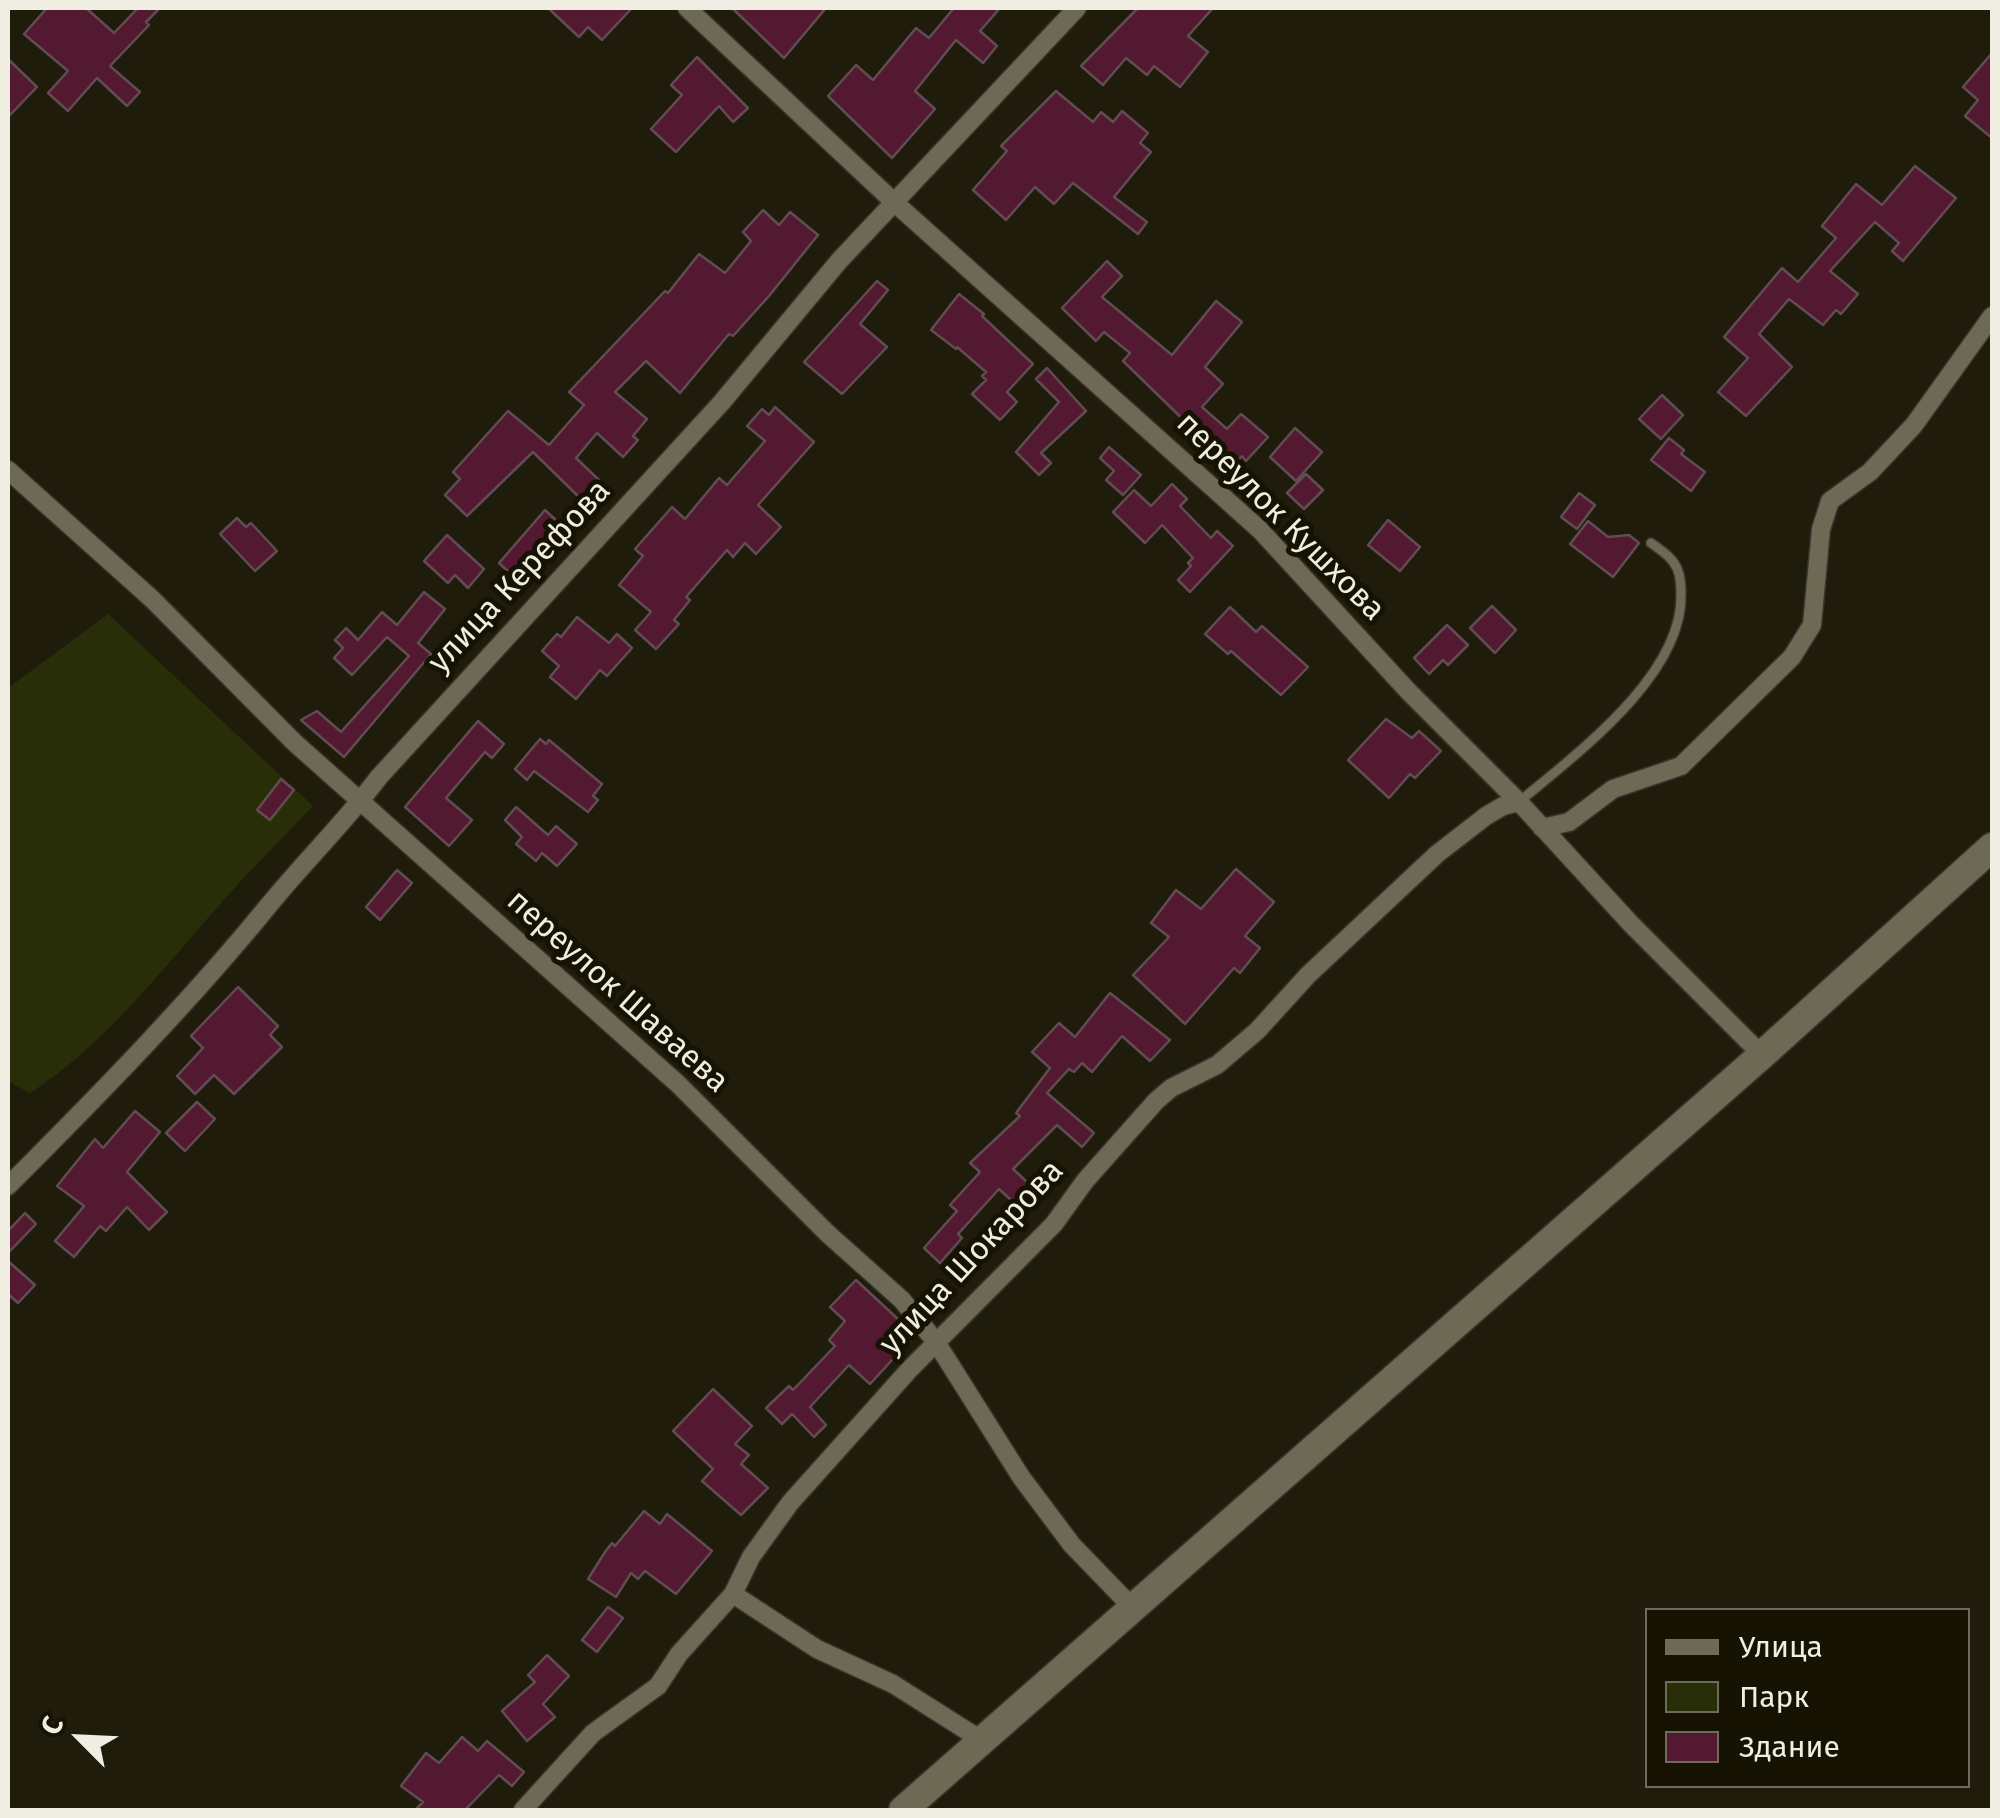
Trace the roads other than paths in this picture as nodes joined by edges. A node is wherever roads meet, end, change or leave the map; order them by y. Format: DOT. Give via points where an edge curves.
graph roads {
  1 [pos="687,8"];
  2 [pos="1077,8"];
  3 [pos="895,202"];
  4 [pos="1992,316"];
  5 [pos="8,470"];
  6 [pos="1650,544"];
  7 [pos="360,802"];
  8 [pos="1520,802"];
  9 [pos="1542,828"];
  10 [pos="1992,846"];
  11 [pos="1762,1054"];
  12 [pos="8,1186"];
  13 [pos="936,1342"];
  14 [pos="733,1594"];
  15 [pos="1132,1607"];
  16 [pos="982,1741"];
  17 [pos="523,1810"];
  18 [pos="903,1810"];
  1 -- 3 [label="street, переулок Кушхова"];
  2 -- 3 [label="street, улица Керефова"];
  3 -- 7 [label="street, улица Керефова"];
  3 -- 8 [label="street, переулок Кушхова" via="1260,530"];
  4 -- 9 [label="street" via="1914,425 1870,472 1830,501 1812,624 1792,658 1681,766 1614,789 1569,822"];
  5 -- 7 [label="street, переулок Шаваева" via="152,598 258,709"];
  6 -- 8 [label="lane" via="1677,566 1682,586 1670,645 1616,715"];
  7 -- 12 [label="street, улица Керефова" via="242,940"];
  7 -- 13 [label="street, переулок Шаваева" via="678,1084 902,1300"];
  8 -- 9 [label="street, переулок Кушхова"];
  8 -- 13 [label="street, улица Шокарова" via="1486,816 1413,874 1257,1031 1217,1065 1156,1101 1054,1224"];
  9 -- 11 [label="street, переулок Кушхова"];
  10 -- 11 [label="street"];
  11 -- 15 [label="street"];
  13 -- 14 [label="street, улица Шокарова" via="776,1520"];
  13 -- 15 [label="street, переулок Шаваева" via="1021,1478 1072,1545"];
  14 -- 16 [label="street"];
  14 -- 17 [label="street, улица Шокарова" via="658,1686 593,1733"];
  15 -- 16 [label="street"];
  16 -- 18 [label="street"];
}
